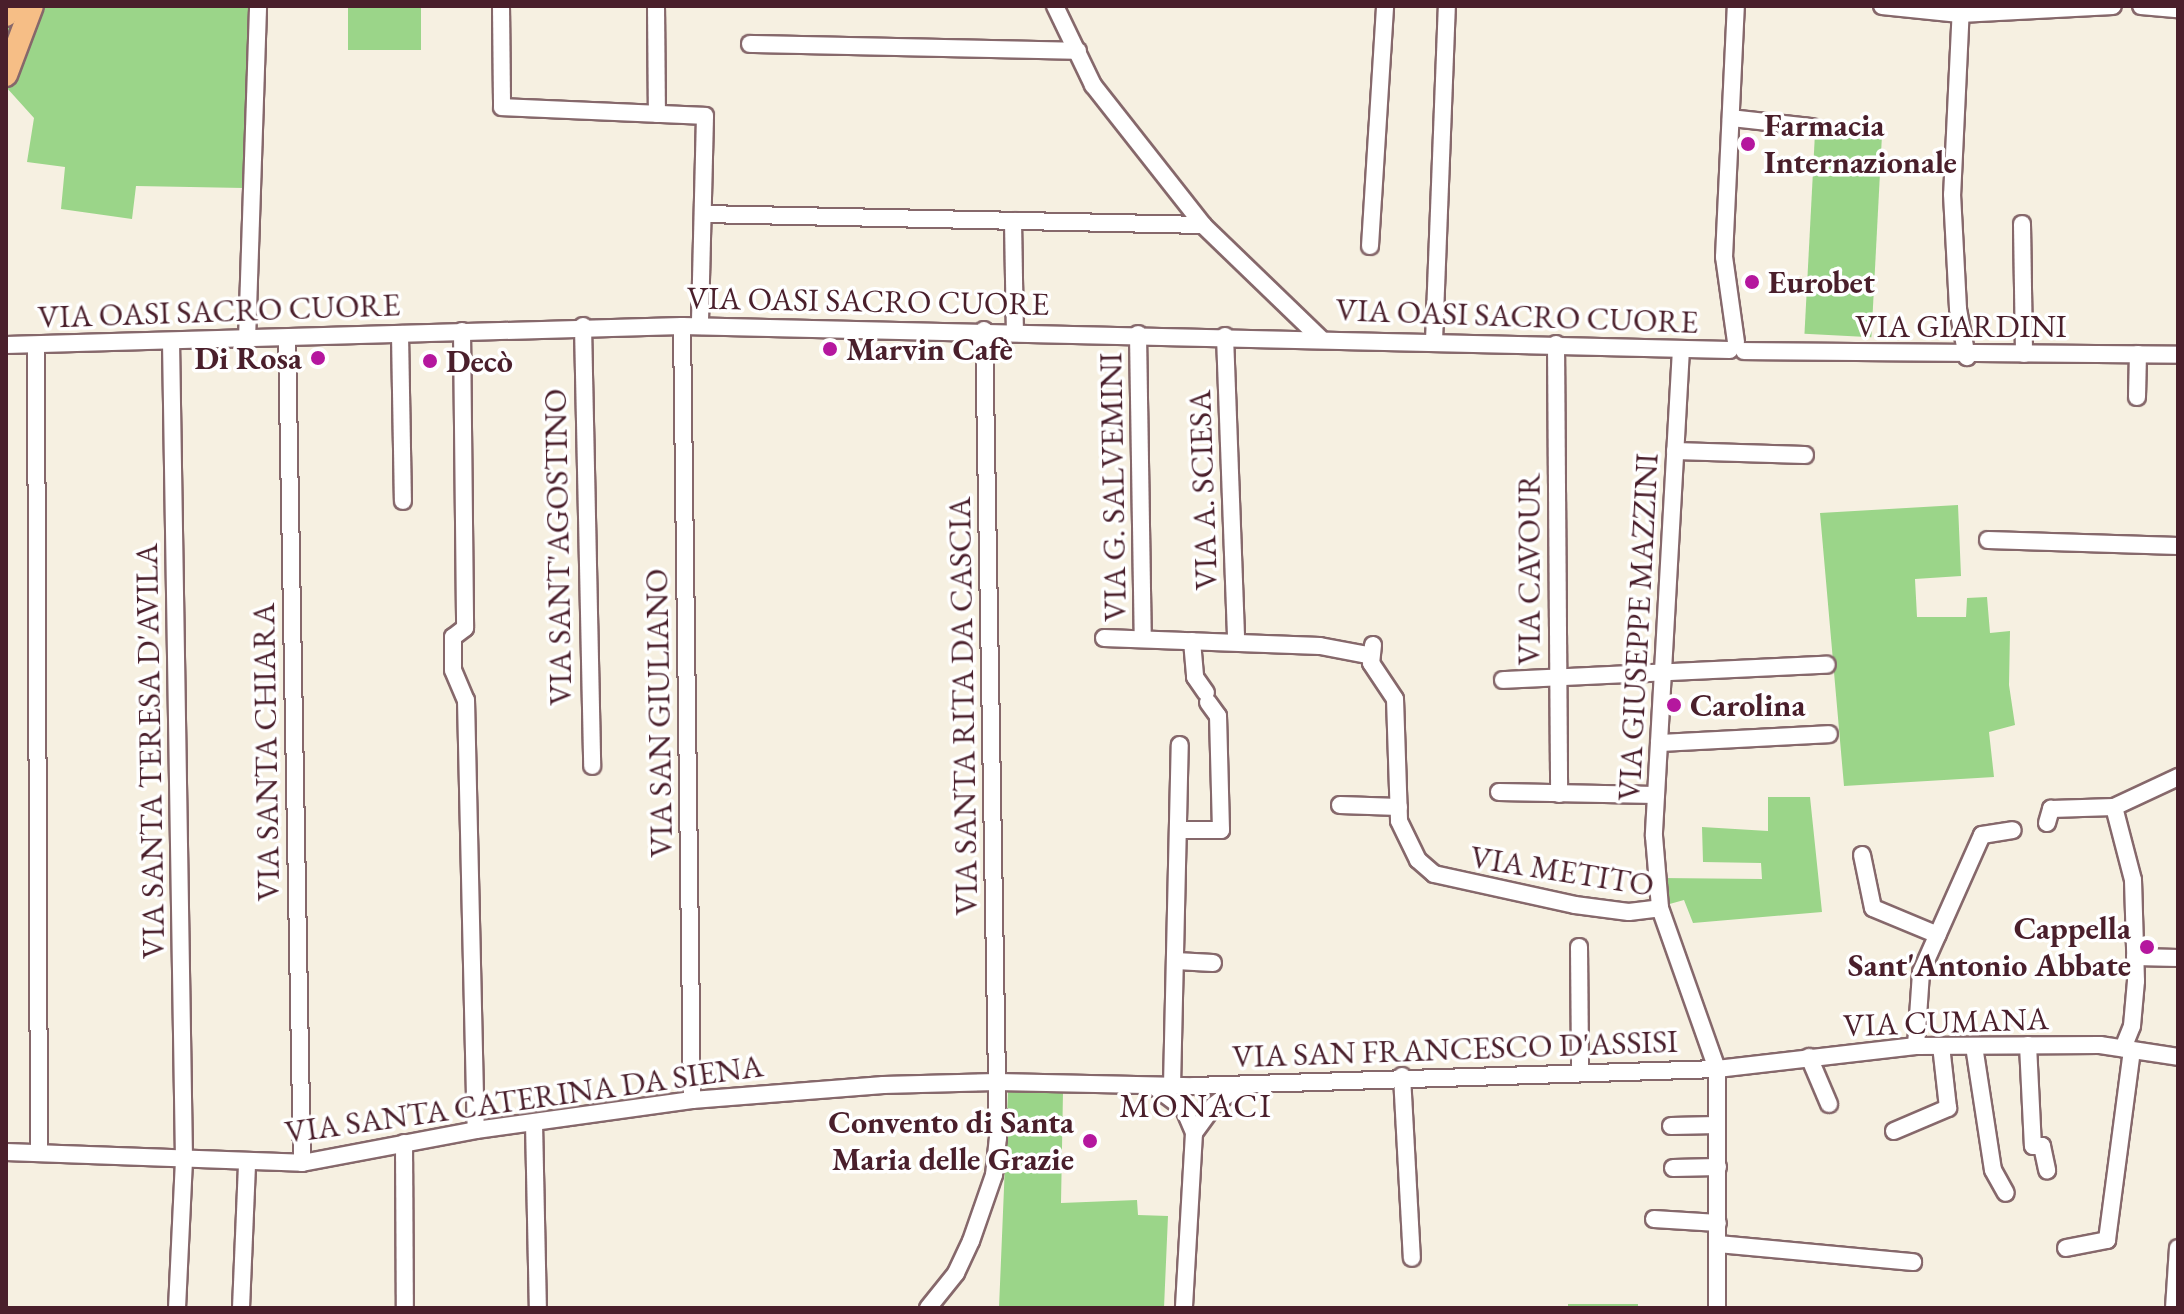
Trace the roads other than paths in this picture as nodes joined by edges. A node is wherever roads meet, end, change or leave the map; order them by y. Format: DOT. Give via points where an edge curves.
graph roads {
  1 [pos="10,6"];
  2 [pos="32,6"];
  3 [pos="258,6"];
  4 [pos="501,6"];
  5 [pos="656,6"];
  6 [pos="1055,6"];
  7 [pos="1385,6"];
  8 [pos="1447,6"];
  9 [pos="1736,6"];
  10 [pos="1882,6"];
  11 [pos="2113,6"];
  12 [pos="2141,6"];
  13 [pos="2032,8"];
  14 [pos="2178,9"];
  15 [pos="1961,10"];
  16 [pos="6,15"];
  17 [pos="750,44"];
  18 [pos="1078,51"];
  19 [pos="6,75"];
  20 [pos="657,114"];
  21 [pos="1731,118"];
  22 [pos="1811,127"];
  23 [pos="703,214"];
  24 [pos="1013,221"];
  25 [pos="2022,224"];
  26 [pos="1203,225"];
  27 [pos="1370,246"];
  28 [pos="583,326"];
  29 [pos="682,326"];
  30 [pos="700,326"];
  31 [pos="984,330"];
  32 [pos="462,331"];
  33 [pos="1015,331"];
  34 [pos="400,334"];
  35 [pos="1138,334"];
  36 [pos="1225,336"];
  37 [pos="1320,338"];
  38 [pos="287,339"];
  39 [pos="247,340"];
  40 [pos="171,341"];
  41 [pos="1434,341"];
  42 [pos="1556,344"];
  43 [pos="6,345"];
  44 [pos="36,345"];
  45 [pos="1737,348"];
  46 [pos="1681,349"];
  47 [pos="2024,354"];
  48 [pos="2138,354"];
  49 [pos="2178,355"];
  50 [pos="1967,357"];
  51 [pos="2137,397"];
  52 [pos="1675,451"];
  53 [pos="1805,455"];
  54 [pos="403,501"];
  55 [pos="1988,540"];
  56 [pos="2178,546"];
  57 [pos="1104,638"];
  58 [pos="1143,639"];
  59 [pos="1192,641"];
  60 [pos="1236,642"];
  61 [pos="1827,665"];
  62 [pos="1663,675"];
  63 [pos="1503,680"];
  64 [pos="1558,680"];
  65 [pos="1829,734"];
  66 [pos="1659,743"];
  67 [pos="1180,745"];
  68 [pos="592,766"];
  69 [pos="2178,777"];
  70 [pos="1499,792"];
  71 [pos="1559,794"];
  72 [pos="1656,795"];
  73 [pos="1340,805"];
  74 [pos="1399,807"];
  75 [pos="2114,807"];
  76 [pos="2047,823"];
  77 [pos="1178,830"];
  78 [pos="2013,830"];
  79 [pos="1862,855"];
  80 [pos="1660,908"];
  81 [pos="1938,935"];
  82 [pos="1579,947"];
  83 [pos="2135,957"];
  84 [pos="2178,958"];
  85 [pos="1176,961"];
  86 [pos="1213,963"];
  87 [pos="2028,1045"];
  88 [pos="1916,1046"];
  89 [pos="1941,1046"];
  90 [pos="1974,1046"];
  91 [pos="2128,1049"];
  92 [pos="1809,1057"];
  93 [pos="2178,1057"];
  94 [pos="1717,1069"];
  95 [pos="1580,1071"];
  96 [pos="1402,1076"];
  97 [pos="997,1082"];
  98 [pos="1243,1084"];
  99 [pos="1151,1085"];
  100 [pos="1172,1086"];
  101 [pos="1194,1086"];
  102 [pos="692,1100"];
  103 [pos="1829,1104"];
  104 [pos="534,1123"];
  105 [pos="1195,1123"];
  106 [pos="1717,1125"];
  107 [pos="1671,1126"];
  108 [pos="476,1130"];
  109 [pos="1894,1131"];
  110 [pos="404,1143"];
  111 [pos="6,1152"];
  112 [pos="39,1153"];
  113 [pos="184,1160"];
  114 [pos="247,1162"];
  115 [pos="302,1163"];
  116 [pos="1718,1167"];
  117 [pos="1673,1168"];
  118 [pos="2047,1170"];
  119 [pos="2006,1193"];
  120 [pos="1654,1219"];
  121 [pos="1718,1223"];
  122 [pos="1718,1244"];
  123 [pos="2066,1248"];
  124 [pos="2178,1248"];
  125 [pos="1412,1258"];
  126 [pos="1913,1262"];
  127 [pos="177,1308"];
  128 [pos="241,1308"];
  129 [pos="405,1308"];
  130 [pos="538,1308"];
  131 [pos="928,1308"];
  132 [pos="1184,1308"];
  133 [pos="1717,1308"];
  134 [pos="2174,1308"];
  1 -- 16 [label="highway"];
  2 -- 19 [label="highway"];
  3 -- 39 [label="street"];
  4 -- 20 [label="street" via="502,107"];
  5 -- 20 [label="street"];
  6 -- 18 [label="street"];
  7 -- 27 [label="street"];
  8 -- 41 [label="street"];
  9 -- 21 [label="street"];
  10 -- 15 [label="street"];
  11 -- 13 [label="street"];
  12 -- 14 [label="street"];
  13 -- 15 [label="street"];
  15 -- 50 [label="street" via="1952,194 1958,309"];
  17 -- 18 [label="street"];
  18 -- 26 [label="street" via="1093,85"];
  20 -- 23 [label="street" via="705,116"];
  21 -- 22 [label="street"];
  21 -- 45 [label="street" via="1724,257"];
  23 -- 24 [label="street"];
  23 -- 30 [label="street"];
  24 -- 26 [label="street"];
  24 -- 33 [label="street"];
  25 -- 47 [label="street"];
  26 -- 37 [label="street"];
  28 -- 29 [label="street, VIA OASI SACRO CUORE"];
  28 -- 32 [label="street, VIA OASI SACRO CUORE"];
  28 -- 68 [label="street, VIA SANT'AGOSTINO"];
  29 -- 30 [label="street, VIA OASI SACRO CUORE"];
  29 -- 102 [label="street, VIA SAN GIULIANO"];
  30 -- 31 [label="street, VIA OASI SACRO CUORE"];
  31 -- 33 [label="street, VIA OASI SACRO CUORE"];
  31 -- 97 [label="street, VIA SANTA RITA DA CASCIA"];
  32 -- 34 [label="street, VIA OASI SACRO CUORE"];
  32 -- 108 [label="street" via="465,628 453,637 453,670 466,700"];
  33 -- 35 [label="street, VIA OASI SACRO CUORE"];
  34 -- 38 [label="street, VIA OASI SACRO CUORE"];
  34 -- 54 [label="street"];
  35 -- 36 [label="street, VIA OASI SACRO CUORE"];
  35 -- 58 [label="street, VIA G. SALVEMINI"];
  36 -- 37 [label="street, VIA OASI SACRO CUORE"];
  36 -- 60 [label="street, VIA A. SCIESA"];
  37 -- 41 [label="street, VIA OASI SACRO CUORE"];
  38 -- 39 [label="street, VIA OASI SACRO CUORE"];
  38 -- 115 [label="street, VIA SANTA CHIARA"];
  39 -- 40 [label="street, VIA OASI SACRO CUORE"];
  40 -- 44 [label="street, VIA OASI SACRO CUORE"];
  40 -- 113 [label="street, VIA SANTA TERESA D'AVILA"];
  41 -- 42 [label="street, VIA OASI SACRO CUORE"];
  42 -- 46 [label="street, VIA OASI SACRO CUORE"];
  42 -- 64 [label="street, VIA CAVOUR"];
  43 -- 44 [label="street, VIA OASI SACRO CUORE"];
  44 -- 112 [label="street"];
  45 -- 46 [label="street, VIA OASI SACRO CUORE"];
  45 -- 50 [label="street, VIA GIARDINI"];
  46 -- 52 [label="street, VIA GIUSEPPE MAZZINI"];
  47 -- 48 [label="street, VIA GIARDINI"];
  47 -- 50 [label="street, VIA GIARDINI"];
  48 -- 49 [label="street, VIA GIARDINI"];
  48 -- 51 [label="street"];
  52 -- 53 [label="street"];
  52 -- 62 [label="street, VIA GIUSEPPE MAZZINI"];
  55 -- 56 [label="street"];
  57 -- 58 [label="street, VIA METITO"];
  58 -- 59 [label="street, VIA METITO"];
  59 -- 60 [label="street, VIA METITO"];
  59 -- 77 [label="street" via="1195,677 1218,716 1221,830"];
  60 -- 74 [label="street, VIA METITO" via="1371,650 1395,699"];
  61 -- 62 [label="street"];
  62 -- 64 [label="street"];
  62 -- 66 [label="street, VIA GIUSEPPE MAZZINI"];
  63 -- 64 [label="street"];
  64 -- 71 [label="street, VIA CAVOUR"];
  65 -- 66 [label="street"];
  66 -- 72 [label="street, VIA GIUSEPPE MAZZINI"];
  67 -- 77 [label="street"];
  69 -- 75 [label="street"];
  70 -- 71 [label="street"];
  71 -- 72 [label="street"];
  72 -- 80 [label="street, VIA GIUSEPPE MAZZINI"];
  73 -- 74 [label="street"];
  74 -- 80 [label="street, VIA METITO" via="1399,821 1418,860 1451,881 1629,912"];
  75 -- 76 [label="street" via="2051,809"];
  75 -- 83 [label="street" via="2133,880"];
  77 -- 85 [label="street"];
  78 -- 81 [label="street" via="1982,835"];
  79 -- 81 [label="street" via="1873,908"];
  80 -- 94 [label="street, VIA METITO"];
  81 -- 88 [label="street" via="1921,972"];
  82 -- 95 [label="street"];
  83 -- 84 [label="street"];
  83 -- 91 [label="street"];
  85 -- 86 [label="street"];
  85 -- 100 [label="street"];
  87 -- 90 [label="street, VIA CUMANA"];
  87 -- 91 [label="street, VIA CUMANA"];
  87 -- 118 [label="street" via="2033,1146 2042,1146"];
  88 -- 89 [label="street, VIA CUMANA"];
  88 -- 92 [label="street, VIA CUMANA"];
  89 -- 90 [label="street, VIA CUMANA"];
  89 -- 109 [label="street" via="1948,1108"];
  90 -- 119 [label="street" via="1993,1170"];
  91 -- 93 [label="street, VIA CUMANA"];
  91 -- 123 [label="street" via="2107,1240"];
  92 -- 94 [label="street, VIA CUMANA"];
  92 -- 103 [label="street"];
  94 -- 95 [label="street, VIA SAN FRANCESCO D'ASSISI"];
  94 -- 106 [label="street, VIA METITO"];
  95 -- 96 [label="street, VIA SAN FRANCESCO D'ASSISI"];
  96 -- 98 [label="street, VIA SAN FRANCESCO D'ASSISI"];
  96 -- 125 [label="street"];
  97 -- 99 [label="street, VIA SANTA CATERINA DA SIENA"];
  97 -- 102 [label="street, VIA SANTA CATERINA DA SIENA"];
  97 -- 131 [label="street, VIA SANTA RITA DA CASCIA" via="994,1175 956,1273"];
  98 -- 101 [label="street, VIA SAN FRANCESCO D'ASSISI"];
  98 -- 105 [label="street"];
  99 -- 100 [label="street, VIA SANTA CATERINA DA SIENA"];
  99 -- 105 [label="street" via="1170,1095"];
  100 -- 101 [label="street, VIA SANTA CATERINA DA SIENA"];
  101 -- 105 [label="street" via="1188,1097"];
  102 -- 104 [label="street, VIA SANTA CATERINA DA SIENA"];
  104 -- 108 [label="street, VIA SANTA CATERINA DA SIENA"];
  104 -- 130 [label="street"];
  105 -- 132 [label="street"];
  106 -- 107 [label="street"];
  106 -- 116 [label="street, VIA METITO"];
  108 -- 110 [label="street, VIA SANTA CATERINA DA SIENA"];
  110 -- 115 [label="street, VIA SANTA CATERINA DA SIENA"];
  110 -- 129 [label="street"];
  111 -- 112 [label="street, VIA SANTA CATERINA DA SIENA"];
  112 -- 113 [label="street, VIA SANTA CATERINA DA SIENA"];
  113 -- 114 [label="street, VIA SANTA CATERINA DA SIENA"];
  113 -- 127 [label="street, VIA SANTA TERESA D'AVILA"];
  114 -- 115 [label="street, VIA SANTA CATERINA DA SIENA"];
  114 -- 128 [label="street"];
  116 -- 117 [label="street"];
  116 -- 121 [label="street, VIA METITO"];
  120 -- 121 [label="street"];
  121 -- 122 [label="street, VIA METITO"];
  122 -- 126 [label="street"];
  122 -- 133 [label="street, VIA METITO"];
  124 -- 134 [label="street"];
}
